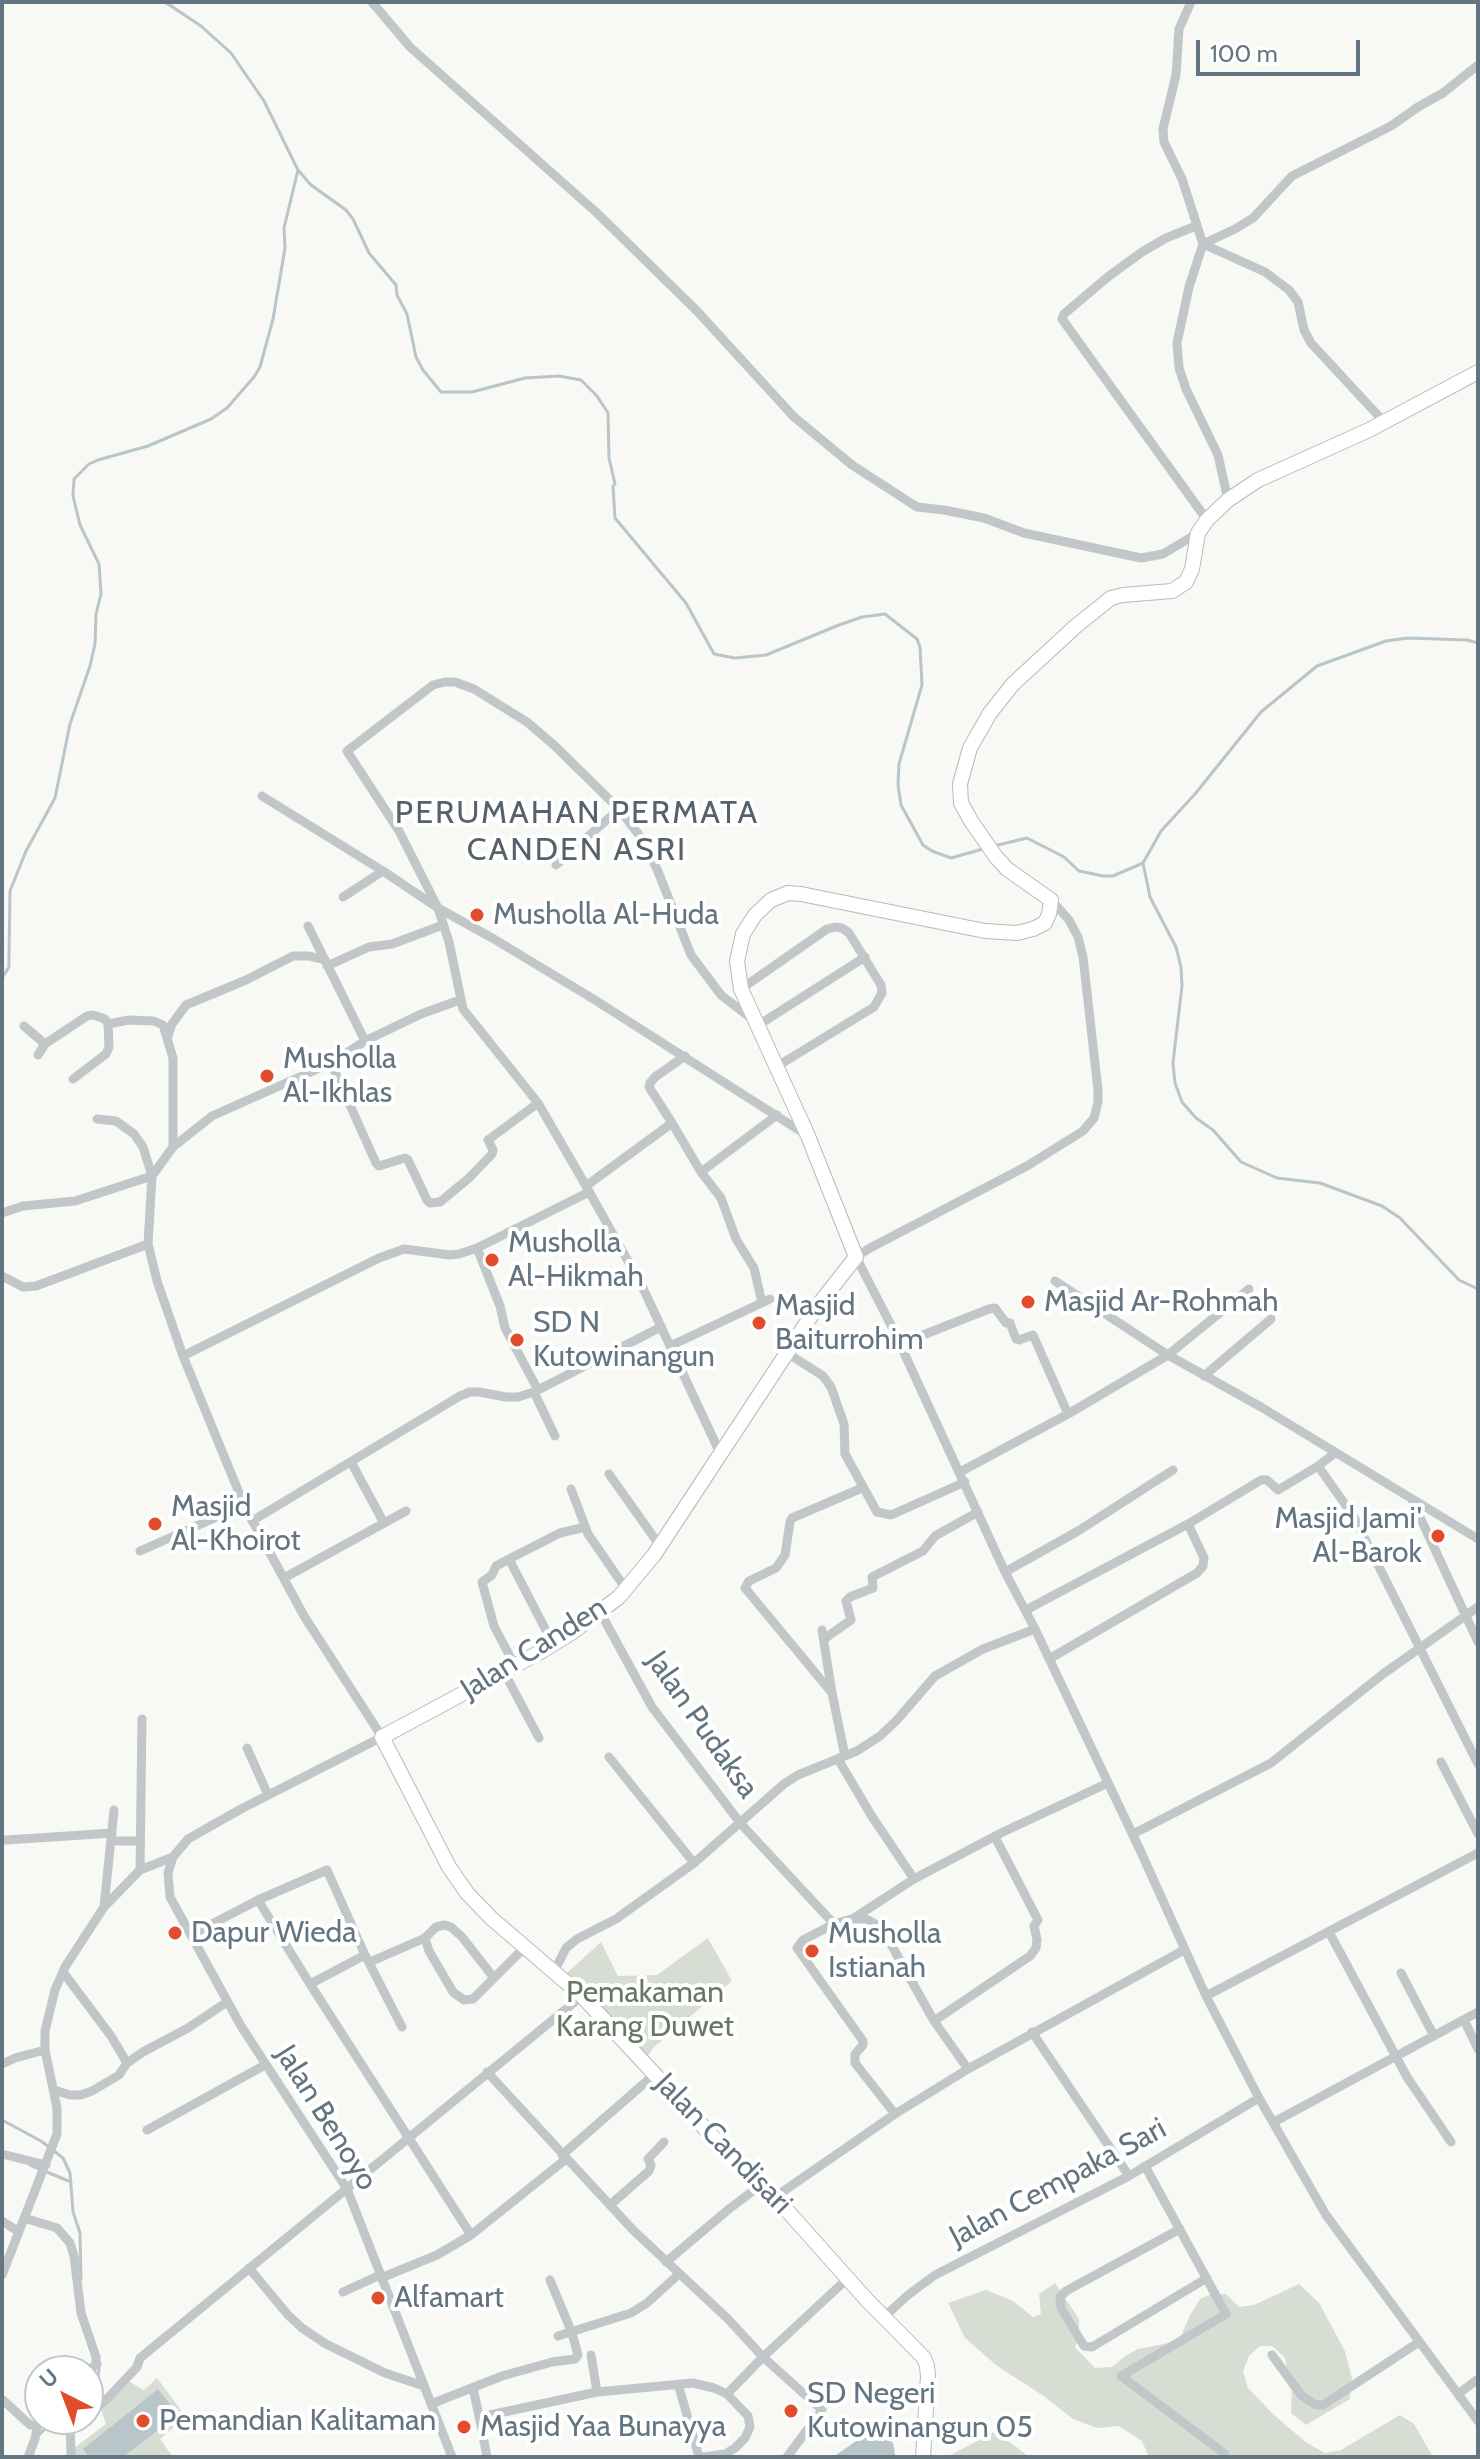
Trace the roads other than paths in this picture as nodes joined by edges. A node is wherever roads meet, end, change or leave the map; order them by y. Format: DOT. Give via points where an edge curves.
graph roads {
  1 [pos="372,2"];
  2 [pos="1191,2"];
  3 [pos="1478,65"];
  4 [pos="1196,226"];
  5 [pos="1203,244"];
  6 [pos="1478,372"];
  7 [pos="1385,423"];
  8 [pos="1228,500"];
  9 [pos="1207,520"];
  10 [pos="1198,533"];
  11 [pos="262,796"];
  12 [pos="619,809"];
  13 [pos="556,865"];
  14 [pos="383,871"];
  15 [pos="343,897"];
  16 [pos="1051,900"];
  17 [pos="438,908"];
  18 [pos="443,925"];
  19 [pos="308,926"];
  20 [pos="865,957"];
  21 [pos="326,963"];
  22 [pos="741,989"];
  23 [pos="460,1000"];
  24 [pos="108,1024"];
  25 [pos="756,1024"];
  26 [pos="24,1026"];
  27 [pos="168,1036"];
  28 [pos="365,1041"];
  29 [pos="45,1044"];
  30 [pos="38,1055"];
  31 [pos="685,1056"];
  32 [pos="331,1063"];
  33 [pos="776,1067"];
  34 [pos="73,1079"];
  35 [pos="538,1103"];
  36 [pos="777,1115"];
  37 [pos="97,1119"];
  38 [pos="672,1123"];
  39 [pos="808,1136"];
  40 [pos="173,1147"];
  41 [pos="701,1172"];
  42 [pos="152,1176"];
  43 [pos="588,1189"];
  44 [pos="2,1213"];
  45 [pos="148,1244"];
  46 [pos="477,1248"];
  47 [pos="856,1257"];
  48 [pos="2,1276"];
  49 [pos="1055,1281"];
  50 [pos="1249,1289"];
  51 [pos="1271,1319"];
  52 [pos="661,1327"];
  53 [pos="900,1344"];
  54 [pos="670,1346"];
  55 [pos="787,1353"];
  56 [pos="1168,1355"];
  57 [pos="183,1356"];
  58 [pos="1204,1376"];
  59 [pos="536,1391"];
  60 [pos="1068,1414"];
  61 [pos="555,1436"];
  62 [pos="720,1453"];
  63 [pos="1335,1453"];
  64 [pos="351,1462"];
  65 [pos="1318,1466"];
  66 [pos="1173,1470"];
  67 [pos="960,1472"];
  68 [pos="609,1474"];
  69 [pos="965,1482"];
  70 [pos="862,1488"];
  71 [pos="571,1489"];
  72 [pos="1412,1500"];
  73 [pos="244,1505"];
  74 [pos="406,1511"];
  75 [pos="978,1512"];
  76 [pos="252,1521"];
  77 [pos="384,1523"];
  78 [pos="1188,1524"];
  79 [pos="585,1527"];
  80 [pos="1478,1539"];
  81 [pos="660,1546"];
  82 [pos="140,1551"];
  83 [pos="509,1559"];
  84 [pos="1005,1572"];
  85 [pos="284,1578"];
  86 [pos="626,1589"];
  87 [pos="1478,1607"];
  88 [pos="1026,1610"];
  89 [pos="600,1612"];
  90 [pos="1466,1616"];
  91 [pos="1035,1629"];
  92 [pos="1478,1642"];
  93 [pos="553,1644"];
  94 [pos="1421,1648"];
  95 [pos="1049,1659"];
  96 [pos="510,1669"];
  97 [pos="832,1693"];
  98 [pos="142,1719"];
  99 [pos="382,1737"];
  100 [pos="539,1738"];
  101 [pos="247,1748"];
  102 [pos="609,1757"];
  103 [pos="841,1757"];
  104 [pos="1441,1762"];
  105 [pos="1478,1764"];
  106 [pos="1108,1783"];
  107 [pos="268,1795"];
  108 [pos="114,1810"];
  109 [pos="741,1824"];
  110 [pos="1133,1834"];
  111 [pos="1478,1834"];
  112 [pos="111,1837"];
  113 [pos="995,1837"];
  114 [pos="6,1840"];
  115 [pos="140,1841"];
  116 [pos="1478,1853"];
  117 [pos="173,1857"];
  118 [pos="694,1863"];
  119 [pos="140,1870"];
  120 [pos="914,1879"];
  121 [pos="258,1900"];
  122 [pos="104,1907"];
  123 [pos="851,1919"];
  124 [pos="834,1924"];
  125 [pos="1329,1932"];
  126 [pos="191,1935"];
  127 [pos="425,1938"];
  128 [pos="525,1947"];
  129 [pos="1184,1950"];
  130 [pos="368,1958"];
  131 [pos="63,1972"];
  132 [pos="554,1972"];
  133 [pos="1401,1973"];
  134 [pos="494,1978"];
  135 [pos="310,1984"];
  136 [pos="582,1996"];
  137 [pos="1206,1996"];
  138 [pos="227,2002"];
  139 [pos="1478,2012"];
  140 [pos="1464,2020"];
  141 [pos="934,2021"];
  142 [pos="402,2027"];
  143 [pos="1032,2032"];
  144 [pos="1434,2036"];
  145 [pos="1478,2049"];
  146 [pos="45,2050"];
  147 [pos="1396,2058"];
  148 [pos="127,2063"];
  149 [pos="2,2064"];
  150 [pos="265,2065"];
  151 [pos="968,2069"];
  152 [pos="487,2072"];
  153 [pos="655,2074"];
  154 [pos="54,2090"];
  155 [pos="1259,2098"];
  156 [pos="895,2114"];
  157 [pos="1274,2122"];
  158 [pos="147,2130"];
  159 [pos="407,2138"];
  160 [pos="664,2142"];
  161 [pos="1451,2142"];
  162 [pos="2,2154"];
  163 [pos="564,2157"];
  164 [pos="1145,2166"];
  165 [pos="45,2168"];
  166 [pos="1129,2176"];
  167 [pos="762,2184"];
  168 [pos="347,2189"];
  169 [pos="775,2197"];
  170 [pos="610,2205"];
  171 [pos="24,2218"];
  172 [pos="2,2221"];
  173 [pos="1180,2229"];
  174 [pos="19,2232"];
  175 [pos="471,2235"];
  176 [pos="666,2262"];
  177 [pos="249,2268"];
  178 [pos="679,2274"];
  179 [pos="2,2275"];
  180 [pos="381,2277"];
  181 [pos="1207,2278"];
  182 [pos="847,2279"];
  183 [pos="550,2280"];
  184 [pos="343,2292"];
  185 [pos="884,2317"];
  186 [pos="572,2333"];
  187 [pos="558,2336"];
  188 [pos="1419,2342"];
  189 [pos="95,2355"];
  190 [pos="591,2355"];
  191 [pos="1272,2355"];
  192 [pos="763,2357"];
  193 [pos="1478,2379"];
  194 [pos="678,2384"];
  195 [pos="424,2386"];
  196 [pos="473,2388"];
  197 [pos="597,2392"];
  198 [pos="727,2394"];
  199 [pos="1458,2394"];
  200 [pos="2,2399"];
  201 [pos="104,2402"];
  202 [pos="431,2404"];
  203 [pos="24,2419"];
  204 [pos="1478,2421"];
  205 [pos="481,2425"];
  206 [pos="36,2435"];
  207 [pos="70,2435"];
  208 [pos="1225,2454"];
  209 [pos="920,2456"];
  210 [pos="28,2457"];
  211 [pos="71,2457"];
  212 [pos="452,2457"];
  213 [pos="487,2457"];
  214 [pos="701,2457"];
  215 [pos="787,2457"];
  1 -- 10 [label="street" via="410,47 597,213 697,311 794,417 852,465 917,507 984,518 1024,533 1141,558 1163,554"];
  2 -- 4 [label="street" via="1179,29 1176,75 1163,129"];
  3 -- 5 [label="street" via="1391,126 1292,176 1253,218"];
  4 -- 5 [label="street"];
  4 -- 9 [label="street" via="1142,252 1062,319"];
  5 -- 7 [label="street" via="1265,272 1289,290 1311,343"];
  5 -- 8 [label="street" via="1189,287 1178,356 1186,389 1218,455"];
  6 -- 7 [label="street"];
  7 -- 8 [label="street" via="1258,480"];
  8 -- 9 [label="street"];
  9 -- 10 [label="street"];
  10 -- 16 [label="street" via="1186,582 1172,591 1111,598 1013,684 970,748 960,784 961,803 1007,869"];
  11 -- 14 [label="street"];
  12 -- 13 [label="street"];
  12 -- 17 [label="street" via="527,722 465,685 433,685 347,751 399,831"];
  12 -- 25 [label="street" via="657,869 691,955 721,995"];
  14 -- 15 [label="street"];
  14 -- 17 [label="street"];
  16 -- 22 [label="street" via="1045,923 1017,933 962,928 788,893 771,900 743,934 737,961"];
  16 -- 47 [label="street" via="1069,920 1083,957 1098,1090 1094,1118 1083,1131 1027,1166"];
  17 -- 18 [label="street"];
  17 -- 31 [label="street"];
  18 -- 21 [label="street"];
  18 -- 23 [label="street"];
  19 -- 21 [label="street"];
  20 -- 22 [label="street" via="849,933 827,929"];
  20 -- 25 [label="street"];
  20 -- 33 [label="street" via="881,985 874,1007"];
  21 -- 27 [label="street" via="293,956 186,1005"];
  21 -- 28 [label="street"];
  22 -- 25 [label="street"];
  23 -- 28 [label="street"];
  23 -- 35 [label="street"];
  24 -- 27 [label="street" via="154,1021"];
  24 -- 29 [label="street" via="101,1017 87,1016"];
  24 -- 34 [label="street" via="106,1054"];
  25 -- 33 [label="street"];
  26 -- 29 [label="street"];
  27 -- 40 [label="street" via="173,1058"];
  28 -- 32 [label="street"];
  29 -- 30 [label="street"];
  31 -- 36 [label="street"];
  31 -- 38 [label="street" via="649,1087"];
  32 -- 35 [label="street" via="376,1163 408,1160 430,1203 440,1202 469,1178 492,1154 488,1140"];
  32 -- 40 [label="street" via="212,1116"];
  33 -- 39 [label="street"];
  35 -- 43 [label="street"];
  36 -- 39 [label="street"];
  36 -- 41 [label="street"];
  37 -- 42 [label="street" via="131,1130"];
  38 -- 41 [label="street"];
  38 -- 43 [label="street"];
  39 -- 47 [label="street"];
  40 -- 42 [label="street"];
  41 -- 54 [label="street" via="721,1198 766,1301"];
  42 -- 44 [label="street" via="75,1201"];
  42 -- 45 [label="street"];
  43 -- 46 [label="street"];
  43 -- 52 [label="street"];
  45 -- 48 [label="street" via="36,1286 23,1287"];
  45 -- 57 [label="street"];
  46 -- 57 [label="street" via="450,1255 396,1251"];
  46 -- 59 [label="street" via="505,1328"];
  47 -- 53 [label="street"];
  47 -- 55 [label="street, Jalan Canden"];
  49 -- 56 [label="street"];
  50 -- 56 [label="street"];
  51 -- 58 [label="street"];
  52 -- 54 [label="street"];
  52 -- 59 [label="street"];
  53 -- 60 [label="street" via="995,1308 1010,1323 1016,1339 1033,1335"];
  53 -- 67 [label="street"];
  54 -- 62 [label="street"];
  55 -- 62 [label="street, Jalan Canden"];
  55 -- 70 [label="street" via="831,1387 844,1424 845,1454"];
  56 -- 58 [label="street"];
  56 -- 60 [label="street"];
  57 -- 73 [label="street"];
  58 -- 63 [label="street"];
  59 -- 61 [label="street"];
  59 -- 64 [label="street" via="518,1397 470,1392"];
  60 -- 67 [label="street"];
  62 -- 81 [label="street, Jalan Canden"];
  63 -- 65 [label="street"];
  63 -- 72 [label="street"];
  64 -- 76 [label="street"];
  64 -- 77 [label="street"];
  65 -- 78 [label="street" via="1278,1490 1261,1480"];
  65 -- 94 [label="street" via="1354,1517"];
  66 -- 84 [label="street"];
  67 -- 69 [label="street"];
  68 -- 81 [label="street"];
  69 -- 70 [label="street" via="888,1515 875,1510"];
  69 -- 75 [label="street"];
  70 -- 97 [label="street" via="792,1518 785,1555 776,1568 745,1588"];
  71 -- 79 [label="street"];
  72 -- 80 [label="street"];
  72 -- 90 [label="street"];
  73 -- 76 [label="street"];
  73 -- 82 [label="street"];
  74 -- 77 [label="street"];
  75 -- 84 [label="street"];
  75 -- 97 [label="street" via="935,1536 923,1551 872,1577 873,1588 846,1601 851,1620 823,1634"];
  76 -- 85 [label="street"];
  77 -- 85 [label="street"];
  78 -- 88 [label="street"];
  78 -- 95 [label="street" via="1204,1558 1197,1573"];
  79 -- 83 [label="street" via="560,1533"];
  79 -- 86 [label="street"];
  81 -- 86 [label="street, Jalan Canden"];
  83 -- 93 [label="street"];
  83 -- 96 [label="street" via="482,1582"];
  84 -- 88 [label="street"];
  85 -- 99 [label="street"];
  86 -- 89 [label="street, Jalan Canden"];
  87 -- 90 [label="street"];
  88 -- 91 [label="street"];
  89 -- 93 [label="street, Jalan Canden"];
  89 -- 109 [label="street, Jalan Pudaksa" via="652,1707"];
  90 -- 92 [label="street"];
  90 -- 94 [label="street"];
  91 -- 95 [label="street"];
  91 -- 103 [label="street" via="983,1649 935,1676 880,1736"];
  93 -- 96 [label="street, Jalan Canden"];
  94 -- 105 [label="street"];
  94 -- 110 [label="street" via="1271,1763"];
  95 -- 106 [label="street"];
  96 -- 99 [label="street, Jalan Canden"];
  96 -- 100 [label="street"];
  97 -- 103 [label="street"];
  98 -- 115 [label="street"];
  99 -- 107 [label="street, Jalan Canden"];
  99 -- 128 [label="street, Jalan Candisari" via="449,1867 467,1893"];
  101 -- 107 [label="street"];
  102 -- 118 [label="street"];
  103 -- 109 [label="street" via="784,1784"];
  103 -- 120 [label="street" via="871,1815"];
  104 -- 111 [label="street"];
  106 -- 110 [label="street"];
  106 -- 113 [label="street"];
  107 -- 117 [label="street, Jalan Canden" via="201,1830"];
  108 -- 112 [label="street"];
  109 -- 118 [label="street"];
  109 -- 124 [label="street, Jalan Pudaksa"];
  110 -- 129 [label="street"];
  112 -- 114 [label="street"];
  112 -- 115 [label="street"];
  112 -- 122 [label="street"];
  113 -- 120 [label="street"];
  113 -- 141 [label="street" via="1038,1920 1036,1948"];
  115 -- 119 [label="street"];
  116 -- 125 [label="street"];
  117 -- 119 [label="street"];
  117 -- 126 [label="street, Jalan Benoyo" via="170,1897"];
  118 -- 132 [label="street" via="616,1919 577,1939"];
  119 -- 122 [label="street"];
  120 -- 123 [label="street"];
  121 -- 126 [label="street"];
  121 -- 130 [label="street" via="327,1870"];
  121 -- 135 [label="street"];
  122 -- 131 [label="street"];
  123 -- 124 [label="street"];
  123 -- 141 [label="street" via="877,1925"];
  124 -- 156 [label="street" via="797,1948 863,2041 855,2063"];
  125 -- 137 [label="street"];
  125 -- 147 [label="street"];
  126 -- 138 [label="street, Jalan Benoyo"];
  127 -- 130 [label="street"];
  127 -- 134 [label="street" via="436,1927 451,1927"];
  127 -- 134 [label="street" via="459,1998 473,1999"];
  128 -- 132 [label="street, Jalan Candisari"];
  128 -- 134 [label="street"];
  129 -- 137 [label="street"];
  129 -- 143 [label="street"];
  130 -- 135 [label="street"];
  130 -- 142 [label="street"];
  131 -- 146 [label="street" via="48,2011"];
  131 -- 148 [label="street"];
  132 -- 136 [label="street, Jalan Candisari"];
  133 -- 144 [label="street"];
  135 -- 159 [label="street"];
  136 -- 152 [label="street"];
  136 -- 153 [label="street, Jalan Candisari"];
  137 -- 155 [label="street"];
  138 -- 148 [label="street"];
  138 -- 150 [label="street, Jalan Benoyo"];
  139 -- 140 [label="street"];
  140 -- 144 [label="street"];
  140 -- 145 [label="street"];
  141 -- 151 [label="street"];
  143 -- 151 [label="street"];
  143 -- 166 [label="street"];
  144 -- 147 [label="street"];
  146 -- 149 [label="street"];
  146 -- 154 [label="street"];
  147 -- 157 [label="street"];
  147 -- 161 [label="street"];
  148 -- 154 [label="street" via="119,2075 92,2091 70,2095"];
  150 -- 158 [label="street"];
  150 -- 168 [label="street, Jalan Benoyo"];
  151 -- 156 [label="street"];
  152 -- 159 [label="street"];
  152 -- 163 [label="street"];
  153 -- 163 [label="street"];
  153 -- 167 [label="street, Jalan Candisari"];
  154 -- 165 [label="street" via="59,2121"];
  155 -- 157 [label="street"];
  155 -- 164 [label="street, Jalan Cempaka Sari"];
  156 -- 169 [label="street"];
  157 -- 188 [label="street" via="1326,2215"];
  159 -- 168 [label="street"];
  159 -- 175 [label="street"];
  160 -- 170 [label="street" via="648,2159 649,2171"];
  162 -- 165 [label="street"];
  163 -- 170 [label="street"];
  163 -- 175 [label="street"];
  164 -- 166 [label="street, Jalan Cempaka Sari"];
  164 -- 173 [label="street"];
  165 -- 171 [label="street"];
  166 -- 185 [label="street, Jalan Cempaka Sari" via="935,2275"];
  167 -- 169 [label="street, Jalan Candisari"];
  167 -- 176 [label="street"];
  168 -- 177 [label="street"];
  168 -- 180 [label="street, Jalan Benoyo"];
  169 -- 182 [label="street, Jalan Candisari"];
  170 -- 176 [label="street"];
  171 -- 174 [label="street"];
  171 -- 189 [label="street" via="57,2228 70,2243 81,2313"];
  172 -- 174 [label="street"];
  173 -- 181 [label="street"];
  173 -- 181 [label="street" via="1066,2291 1060,2297 1061,2308 1084,2346 1092,2347"];
  174 -- 179 [label="street"];
  175 -- 180 [label="street"];
  176 -- 178 [label="street"];
  177 -- 195 [label="street" via="288,2315 326,2344"];
  177 -- 201 [label="street" via="139,2363"];
  178 -- 186 [label="street" via="631,2313"];
  178 -- 192 [label="street"];
  180 -- 184 [label="street"];
  180 -- 195 [label="street, Jalan Benoyo"];
  181 -- 208 [label="street" via="1226,2314 1121,2376"];
  182 -- 185 [label="street, Jalan Candisari"];
  182 -- 192 [label="street"];
  183 -- 186 [label="street"];
  185 -- 209 [label="street, Jalan Candisari" via="927,2366"];
  186 -- 187 [label="street"];
  186 -- 196 [label="street" via="575,2359 530,2367"];
  188 -- 191 [label="street" via="1323,2405 1302,2396"];
  188 -- 199 [label="street"];
  190 -- 197 [label="street"];
  192 -- 198 [label="street"];
  192 -- 215 [label="street" via="822,2410"];
  193 -- 199 [label="street"];
  194 -- 197 [label="street"];
  194 -- 198 [label="street"];
  194 -- 214 [label="street"];
  195 -- 202 [label="street, Jalan Benoyo"];
  196 -- 202 [label="street"];
  196 -- 205 [label="street"];
  197 -- 205 [label="street" via="490,2415"];
  198 -- 214 [label="street" via="748,2416 750,2427 735,2448"];
  199 -- 204 [label="street"];
  200 -- 203 [label="street"];
  202 -- 212 [label="street, Jalan Benoyo"];
  205 -- 213 [label="street"];
  206 -- 210 [label="street"];
  207 -- 211 [label="street"];
}
